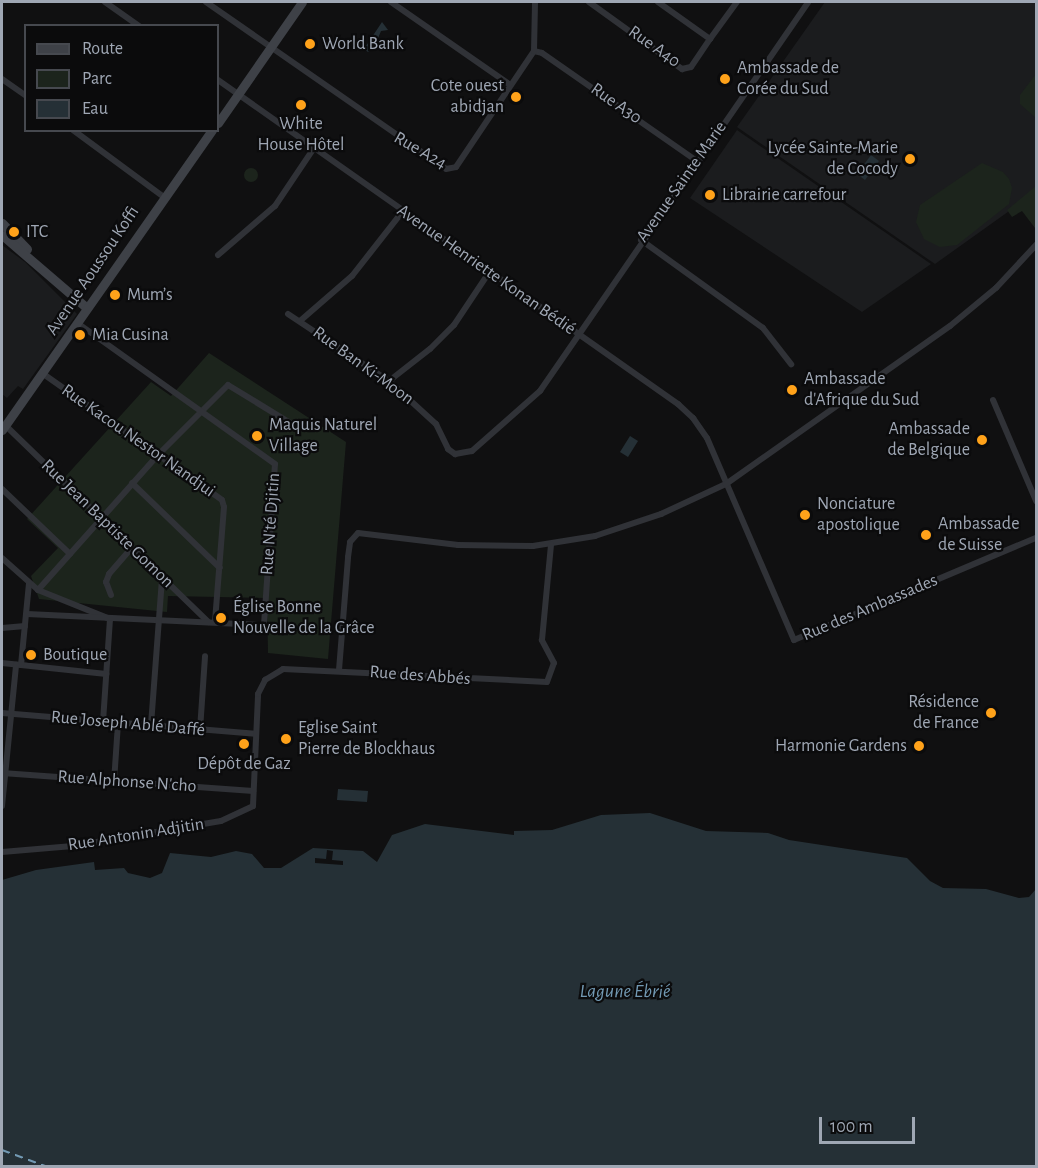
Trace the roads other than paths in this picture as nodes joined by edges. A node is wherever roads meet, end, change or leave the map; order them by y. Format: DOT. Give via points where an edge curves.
graph roads {
  1 [pos="105,2"];
  2 [pos="206,2"];
  3 [pos="302,2"];
  4 [pos="391,2"];
  5 [pos="535,2"];
  6 [pos="589,2"];
  7 [pos="658,2"];
  8 [pos="737,2"];
  9 [pos="808,2"];
  10 [pos="136,24"];
  11 [pos="710,39"];
  12 [pos="270,47"];
  13 [pos="534,51"];
  14 [pos="2,79"];
  15 [pos="219,81"];
  16 [pos="509,84"];
  17 [pos="237,94"];
  18 [pos="24,95"];
  19 [pos="219,121"];
  20 [pos="76,132"];
  21 [pos="211,132"];
  22 [pos="314,148"];
  23 [pos="697,161"];
  24 [pos="164,196"];
  25 [pos="403,211"];
  26 [pos="2,223"];
  27 [pos="2,236"];
  28 [pos="641,240"];
  29 [pos="1036,245"];
  30 [pos="218,255"];
  31 [pos="490,272"];
  32 [pos="48,273"];
  33 [pos="87,308"];
  34 [pos="288,314"];
  35 [pos="300,321"];
  36 [pos="77,323"];
  37 [pos="578,334"];
  38 [pos="791,364"];
  39 [pos="42,373"];
  40 [pos="389,381"];
  41 [pos="993,400"];
  42 [pos="202,412"];
  43 [pos="292,424"];
  44 [pos="3,428"];
  45 [pos="158,455"];
  46 [pos="132,483"];
  47 [pos="726,484"];
  48 [pos="2,489"];
  49 [pos="1036,501"];
  50 [pos="100,518"];
  51 [pos="1036,538"];
  52 [pos="551,544"];
  53 [pos="132,548"];
  54 [pos="70,554"];
  55 [pos="2,558"];
  56 [pos="220,568"];
  57 [pos="162,577"];
  58 [pos="29,583"];
  59 [pos="38,590"];
  60 [pos="111,595"];
  61 [pos="27,614"];
  62 [pos="110,619"];
  63 [pos="160,620"];
  64 [pos="212,622"];
  65 [pos="25,626"];
  66 [pos="2,628"];
  67 [pos="205,656"];
  68 [pos="2,663"];
  69 [pos="18,665"];
  70 [pos="339,670"];
  71 [pos="106,674"];
  72 [pos="2,713"];
  73 [pos="10,714"];
  74 [pos="103,721"];
  75 [pos="118,723"];
  76 [pos="151,725"];
  77 [pos="200,730"];
  78 [pos="255,734"];
  79 [pos="3,773"];
  80 [pos="114,782"];
  81 [pos="253,791"];
  82 [pos="2,806"];
  83 [pos="2,852"];
  1 -- 10 [label="street"];
  2 -- 12 [label="street"];
  3 -- 12 [label="street"];
  4 -- 16 [label="street"];
  5 -- 13 [label="street"];
  6 -- 11 [label="street, Rue A40" via="682,69 691,67"];
  7 -- 11 [label="street"];
  8 -- 11 [label="street, Rue A40"];
  9 -- 23 [label="street, Avenue Sainte Marie"];
  12 -- 16 [label="street, Rue A24" via="446,170 456,166"];
  12 -- 17 [label="street"];
  13 -- 16 [label="street, Rue A24"];
  13 -- 23 [label="street, Rue A30" via="543,53"];
  14 -- 18 [label="street"];
  15 -- 17 [label="street, Avenue Henriette Konan Bédié"];
  17 -- 19 [label="street"];
  17 -- 22 [label="street, Avenue Henriette Konan Bédié"];
  20 -- 24 [label="street"];
  21 -- 24 [label="street, Avenue Aoussou Koffi"];
  22 -- 25 [label="street, Avenue Henriette Konan Bédié"];
  22 -- 30 [label="street" via="275,206"];
  23 -- 28 [label="street, Avenue Sainte Marie"];
  24 -- 33 [label="street, Avenue Aoussou Koffi"];
  25 -- 31 [label="street, Avenue Henriette Konan Bédié"];
  25 -- 35 [label="street" via="352,276"];
  26 -- 32 [label="street"];
  27 -- 32 [label="street"];
  28 -- 37 [label="street, Avenue Sainte Marie"];
  28 -- 38 [label="street" via="763,328"];
  29 -- 47 [label="street" via="996,288 950,327"];
  31 -- 37 [label="street, Avenue Henriette Konan Bédié"];
  31 -- 40 [label="street" via="454,325"];
  32 -- 33 [label="street"];
  33 -- 36 [label="street, Avenue Aoussou Koffi"];
  34 -- 35 [label="street, Rue Ban Ki-Moon"];
  35 -- 40 [label="street, Rue Ban Ki-Moon"];
  36 -- 39 [label="street, Avenue Aoussou Koffi"];
  36 -- 42 [label="street, Rue N'té Djitin"];
  37 -- 40 [label="street, Rue Ban Ki-Moon" via="536,396 465,454 448,449 431,419"];
  37 -- 47 [label="street, Avenue Henriette Konan Bédié" via="693,418 707,438"];
  39 -- 44 [label="street, Avenue Aoussou Koffi"];
  39 -- 45 [label="street, Rue Kacou Nestor Nandjui"];
  41 -- 49 [label="street"];
  42 -- 43 [label="street" via="228,385"];
  42 -- 45 [label="street"];
  42 -- 64 [label="street, Rue N'té Djitin" via="275,464 264,625"];
  44 -- 50 [label="street, Rue Jean Baptiste Gomon"];
  45 -- 46 [label="street"];
  45 -- 56 [label="street, Rue Kacou Nestor Nandjui" via="224,503"];
  46 -- 50 [label="street"];
  46 -- 56 [label="street"];
  47 -- 51 [label="street, Rue des Ambassades" via="794,640"];
  47 -- 52 [label="street" via="629,526"];
  48 -- 54 [label="street"];
  50 -- 53 [label="street, Rue Jean Baptiste Gomon"];
  50 -- 54 [label="street"];
  52 -- 70 [label="street" via="458,545 358,533 350,542"];
  52 -- 70 [label="street, Rue des Abbés" via="542,640 554,663 547,682 442,679"];
  53 -- 57 [label="street, Rue Jean Baptiste Gomon"];
  53 -- 60 [label="street" via="109,574 106,582"];
  54 -- 59 [label="street"];
  55 -- 58 [label="street"];
  56 -- 64 [label="street, Rue Kacou Nestor Nandjui"];
  57 -- 63 [label="street"];
  57 -- 64 [label="street, Rue Jean Baptiste Gomon"];
  58 -- 59 [label="street"];
  58 -- 61 [label="street"];
  59 -- 62 [label="street"];
  61 -- 62 [label="street, Rue N'té Djitin"];
  61 -- 65 [label="street"];
  62 -- 63 [label="street, Rue N'té Djitin"];
  62 -- 71 [label="street"];
  63 -- 64 [label="street, Rue N'té Djitin"];
  63 -- 76 [label="street"];
  65 -- 66 [label="street"];
  65 -- 69 [label="street"];
  67 -- 77 [label="street"];
  68 -- 69 [label="street"];
  69 -- 71 [label="street"];
  69 -- 73 [label="street"];
  70 -- 78 [label="street, Rue des Abbés" via="293,668 272,674 258,694"];
  71 -- 74 [label="street"];
  72 -- 73 [label="street, Rue Joseph Ablé Daffé"];
  73 -- 74 [label="street, Rue Joseph Ablé Daffé"];
  73 -- 79 [label="street"];
  74 -- 75 [label="street, Rue Joseph Ablé Daffé"];
  75 -- 76 [label="street, Rue Joseph Ablé Daffé"];
  75 -- 80 [label="street"];
  76 -- 77 [label="street, Rue Joseph Ablé Daffé"];
  77 -- 78 [label="street, Rue Joseph Ablé Daffé"];
  78 -- 81 [label="street, Rue des Abbés"];
  79 -- 80 [label="street, Rue Alphonse N'cho"];
  79 -- 82 [label="street"];
  80 -- 81 [label="street, Rue Alphonse N'cho"];
  81 -- 83 [label="street, Rue Antonin Adjitin" via="253,806 221,821 73,846"];
}
